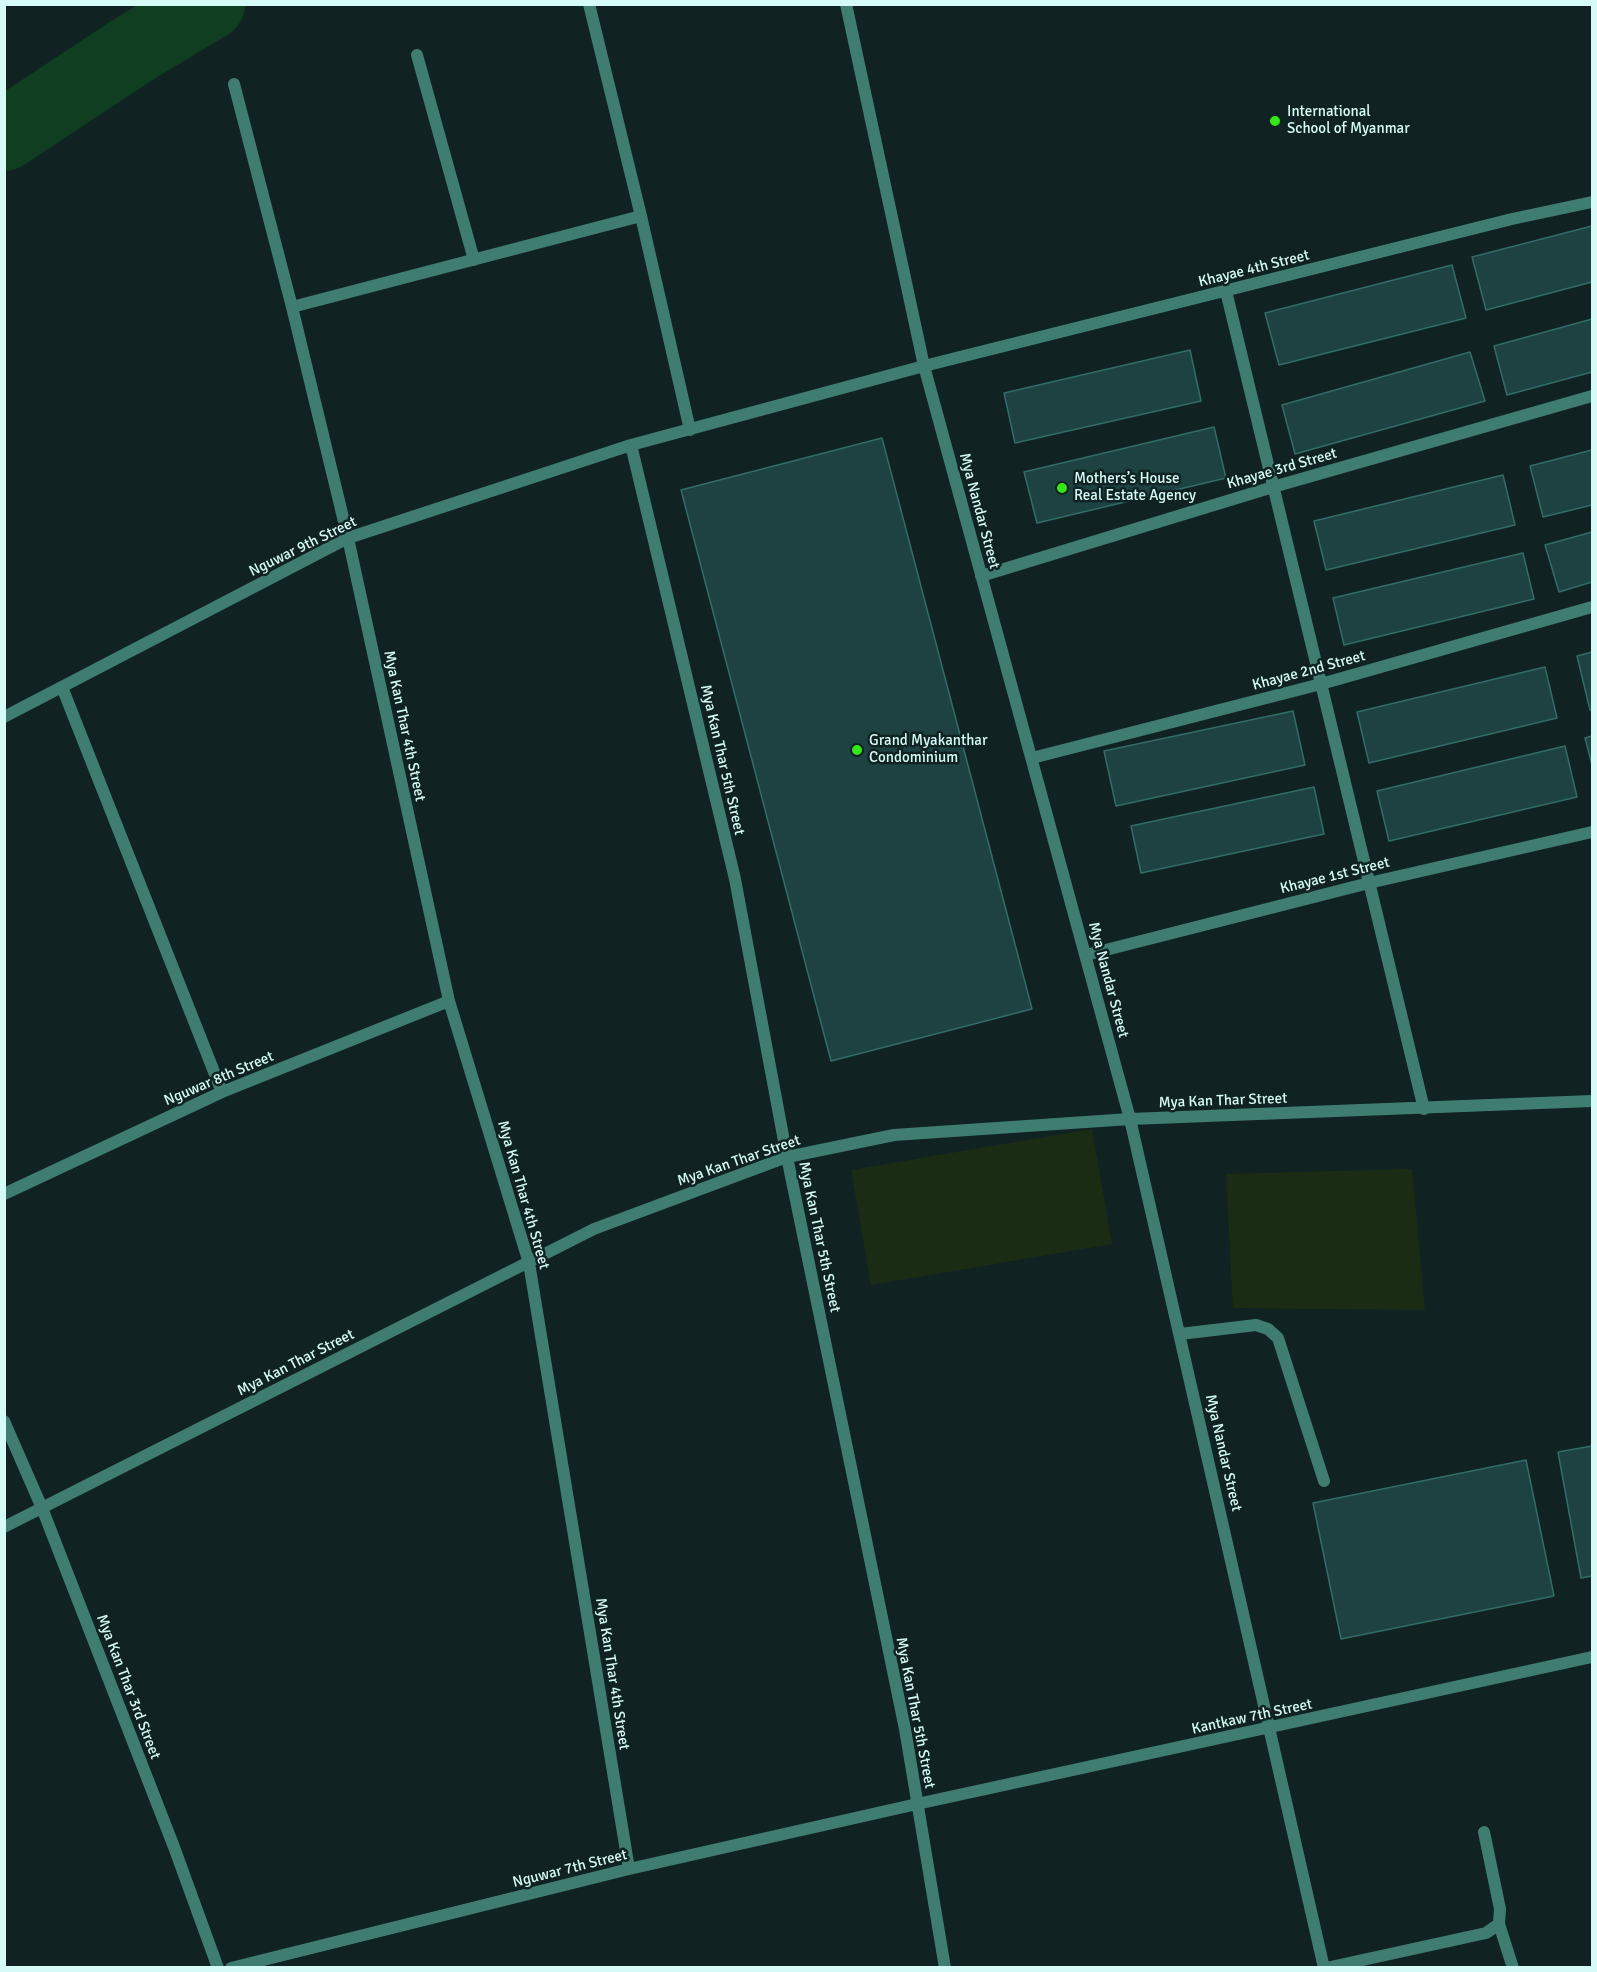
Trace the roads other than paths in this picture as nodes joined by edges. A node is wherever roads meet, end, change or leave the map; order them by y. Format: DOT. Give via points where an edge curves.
graph roads {
  1 [pos="589,4"];
  2 [pos="846,4"];
  3 [pos="417,55"];
  4 [pos="234,84"];
  5 [pos="1593,202"];
  6 [pos="642,216"];
  7 [pos="474,260"];
  8 [pos="1226,291"];
  9 [pos="292,307"];
  10 [pos="924,366"];
  11 [pos="1593,396"];
  12 [pos="690,430"];
  13 [pos="631,445"];
  14 [pos="1274,486"];
  15 [pos="348,538"];
  16 [pos="981,576"];
  17 [pos="1593,607"];
  18 [pos="1321,684"];
  19 [pos="62,687"];
  20 [pos="4,717"];
  21 [pos="1032,758"];
  22 [pos="1593,832"];
  23 [pos="1369,883"];
  24 [pos="1086,955"];
  25 [pos="449,1001"];
  26 [pos="222,1092"];
  27 [pos="1593,1101"];
  28 [pos="1424,1108"];
  29 [pos="1130,1119"];
  30 [pos="787,1157"];
  31 [pos="4,1194"];
  32 [pos="528,1263"];
  33 [pos="1180,1334"];
  34 [pos="4,1420"];
  35 [pos="1324,1481"];
  36 [pos="42,1508"];
  37 [pos="4,1527"];
  38 [pos="1593,1657"];
  39 [pos="1271,1728"];
  40 [pos="917,1804"];
  41 [pos="1484,1833"];
  42 [pos="628,1869"];
  43 [pos="1499,1924"];
  44 [pos="218,1968"];
  45 [pos="231,1968"];
  46 [pos="945,1968"];
  47 [pos="1325,1968"];
  48 [pos="1513,1968"];
  1 -- 6 [label="street"];
  2 -- 10 [label="street, Mya Nandar Street"];
  3 -- 7 [label="street"];
  4 -- 9 [label="street, Mya Kan Thar 4th Street"];
  5 -- 8 [label="street, Khayae 4th Street"];
  6 -- 7 [label="street"];
  6 -- 12 [label="street"];
  7 -- 9 [label="street"];
  8 -- 10 [label="street, Khayae 4th Street"];
  8 -- 14 [label="street"];
  9 -- 15 [label="street, Mya Kan Thar 4th Street"];
  10 -- 12 [label="street, Khayae 4th Street"];
  10 -- 16 [label="street, Mya Nandar Street"];
  11 -- 14 [label="street, Khayae 3rd Street"];
  12 -- 13 [label="street, Nguwar 9th Street"];
  13 -- 15 [label="street, Nguwar 9th Street"];
  13 -- 30 [label="street, Mya Kan Thar 5th Street" via="735,879"];
  14 -- 16 [label="street, Khayae 3rd Street"];
  14 -- 18 [label="street"];
  15 -- 19 [label="street, Nguwar 9th Street"];
  15 -- 25 [label="street, Mya Kan Thar 4th Street"];
  16 -- 21 [label="street, Mya Nandar Street"];
  17 -- 18 [label="street, Khayae 2nd Street"];
  18 -- 21 [label="street, Khayae 2nd Street"];
  18 -- 23 [label="street"];
  19 -- 20 [label="street, Nguwar 9th Street"];
  19 -- 26 [label="street"];
  21 -- 24 [label="street, Mya Nandar Street"];
  22 -- 23 [label="street, Khayae 1st Street"];
  23 -- 24 [label="street, Khayae 1st Street"];
  23 -- 28 [label="street"];
  24 -- 29 [label="street, Mya Nandar Street"];
  25 -- 26 [label="street, Nguwar 8th Street"];
  25 -- 32 [label="street, Mya Kan Thar 4th Street"];
  26 -- 31 [label="street, Nguwar 8th Street"];
  27 -- 28 [label="street, Mya Kan Thar Street"];
  28 -- 29 [label="street, Mya Kan Thar Street"];
  29 -- 30 [label="street, Mya Kan Thar Street" via="894,1135"];
  29 -- 33 [label="street, Mya Nandar Street"];
  30 -- 32 [label="street, Mya Kan Thar Street" via="594,1229"];
  30 -- 40 [label="street, Mya Kan Thar 5th Street" via="905,1729"];
  32 -- 36 [label="street, Mya Kan Thar Street"];
  32 -- 42 [label="street, Mya Kan Thar 4th Street"];
  33 -- 35 [label="street" via="1256,1325 1278,1338"];
  33 -- 39 [label="street, Mya Nandar Street"];
  34 -- 36 [label="street, Mya Kan Thar 3rd Street"];
  36 -- 37 [label="street, Mya Kan Thar Street"];
  36 -- 44 [label="street, Mya Kan Thar 3rd Street"];
  38 -- 39 [label="street, Kantkaw 7th Street"];
  39 -- 40 [label="street, Kantkaw 7th Street"];
  39 -- 47 [label="street, Mya Nandar Street"];
  40 -- 42 [label="street, Nguwar 7th Street"];
  40 -- 46 [label="street, Mya Kan Thar 5th Street"];
  41 -- 43 [label="street" via="1500,1909"];
  42 -- 45 [label="street, Nguwar 7th Street"];
  43 -- 47 [label="street" via="1486,1933"];
  43 -- 48 [label="street"];
}
